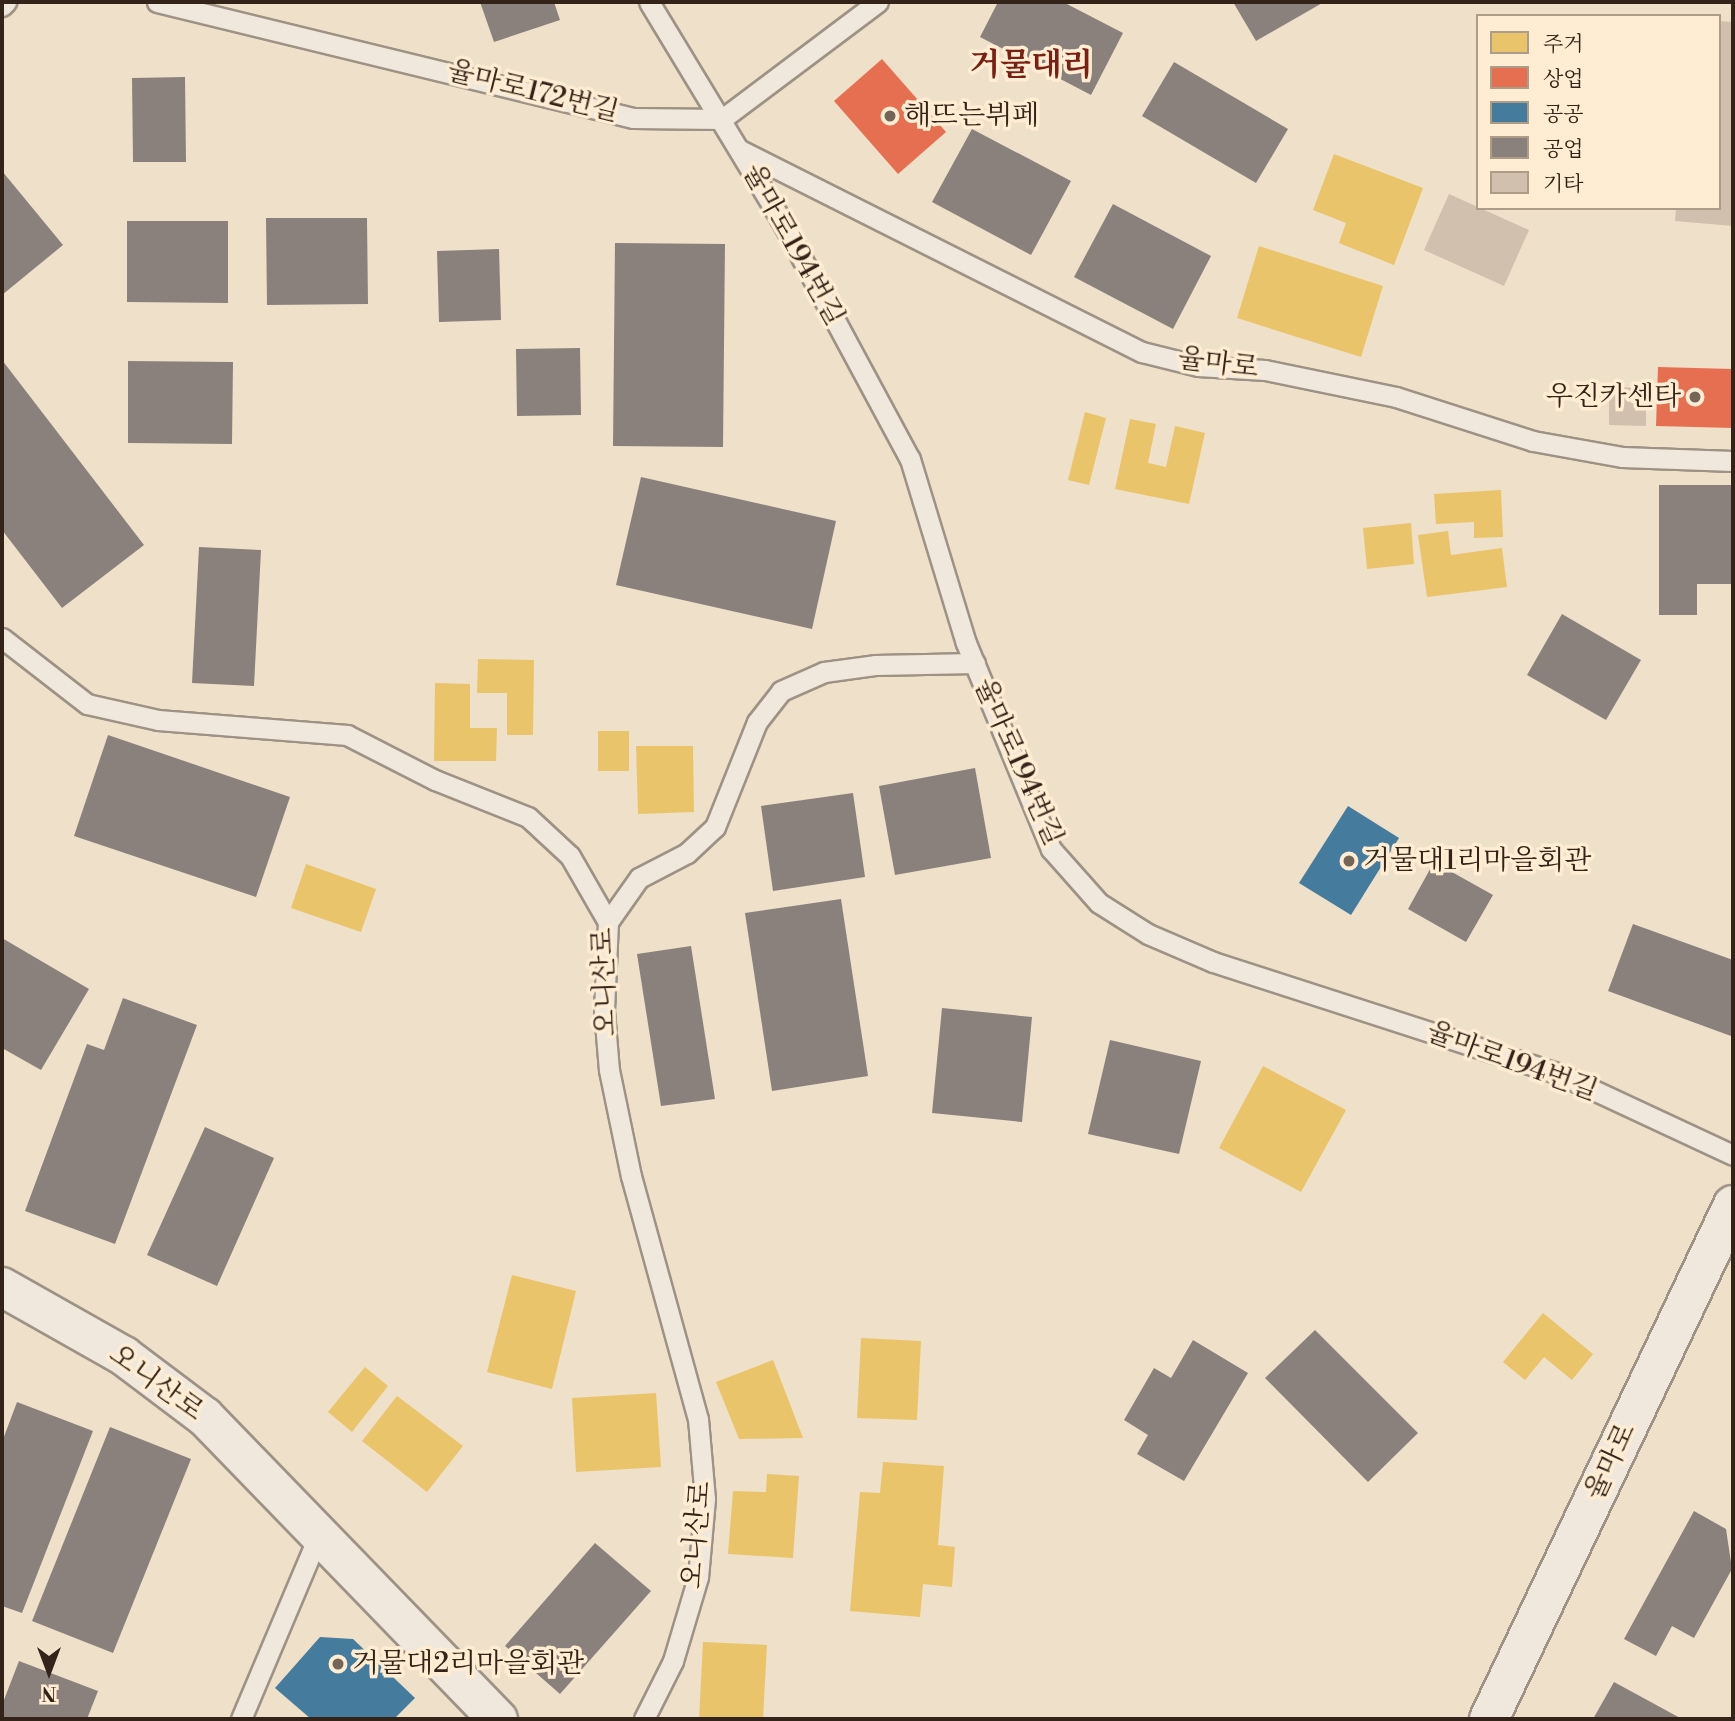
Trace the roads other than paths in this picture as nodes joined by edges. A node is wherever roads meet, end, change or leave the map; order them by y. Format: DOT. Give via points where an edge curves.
graph roads {
  1 [pos="6,2"];
  2 [pos="157,2"];
  3 [pos="649,2"];
  4 [pos="878,2"];
  5 [pos="2,6"];
  6 [pos="722,119"];
  7 [pos="740,150"];
  8 [pos="1733,461"];
  9 [pos="2,638"];
  10 [pos="975,663"];
  11 [pos="608,922"];
  12 [pos="1733,1155"];
  13 [pos="1733,1205"];
  14 [pos="2,1287"];
  15 [pos="318,1537"];
  16 [pos="241,1719"];
  17 [pos="498,1719"];
  18 [pos="644,1719"];
  19 [pos="1489,1719"];
  1 -- 5 [label="lane"];
  2 -- 6 [label="lane, 율마로172번길" via="633,118"];
  3 -- 6 [label="lane, 율마로194번길"];
  4 -- 6 [label="lane"];
  6 -- 7 [label="lane, 율마로194번길"];
  7 -- 8 [label="lane, 율마로" via="1142,352 1198,366 1265,370 1396,397 1532,441 1622,457"];
  7 -- 10 [label="lane, 율마로194번길" via="909,460"];
  9 -- 11 [label="lane, 오니산로" via="87,704 158,720 346,735 435,780 528,817 570,856"];
  10 -- 11 [label="lane" via="875,665 824,672 781,691 757,722 715,827 687,853 639,878"];
  10 -- 12 [label="lane, 율마로194번길" via="1051,849 1099,903 1148,934 1213,962 1557,1073"];
  11 -- 18 [label="lane, 오니산로" via="604,1010 609,1070 632,1176 698,1419 705,1499 698,1577 673,1661"];
  13 -- 19 [label="street, 율마로"];
  14 -- 15 [label="street, 오니산로" via="124,1356 205,1417"];
  15 -- 16 [label="lane"];
  15 -- 17 [label="street, 오니산로"];
}
